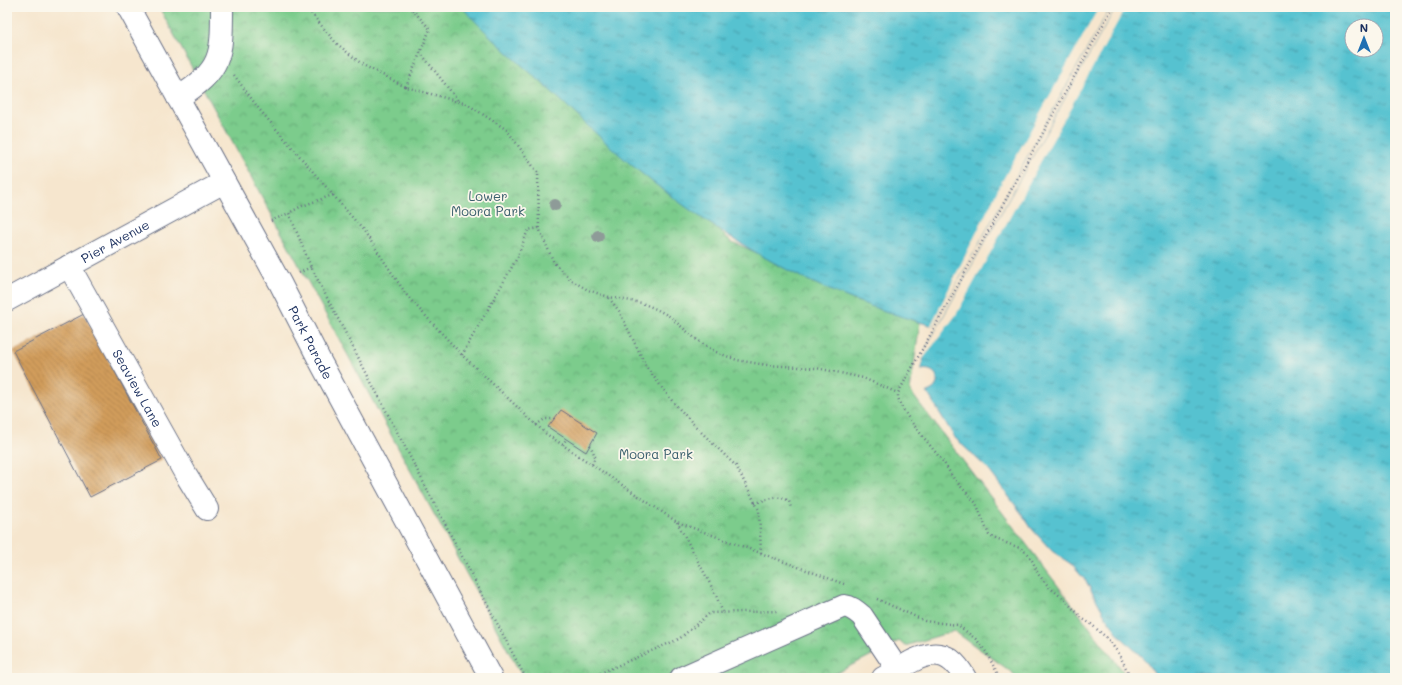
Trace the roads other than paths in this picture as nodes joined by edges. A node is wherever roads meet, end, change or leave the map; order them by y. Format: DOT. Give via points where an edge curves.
graph roads {
  1 [pos="128,7"];
  2 [pos="222,7"];
  3 [pos="178,98"];
  4 [pos="224,182"];
  5 [pos="69,266"];
  6 [pos="7,300"];
  7 [pos="207,509"];
  8 [pos="890,674"];
  9 [pos="491,678"];
  10 [pos="681,678"];
  11 [pos="965,678"];
  1 -- 3 [label="street, Park Parade"];
  2 -- 3 [label="street" via="220,54 200,83"];
  3 -- 4 [label="street, Park Parade"];
  4 -- 5 [label="street, Pier Avenue"];
  4 -- 9 [label="street, Park Parade"];
  5 -- 6 [label="street, Pier Avenue"];
  5 -- 7 [label="street, Seaview Lane"];
  8 -- 10 [label="street" via="862,616 850,607 844,606"];
  8 -- 11 [label="street" via="925,656 943,654 953,660"];
}
